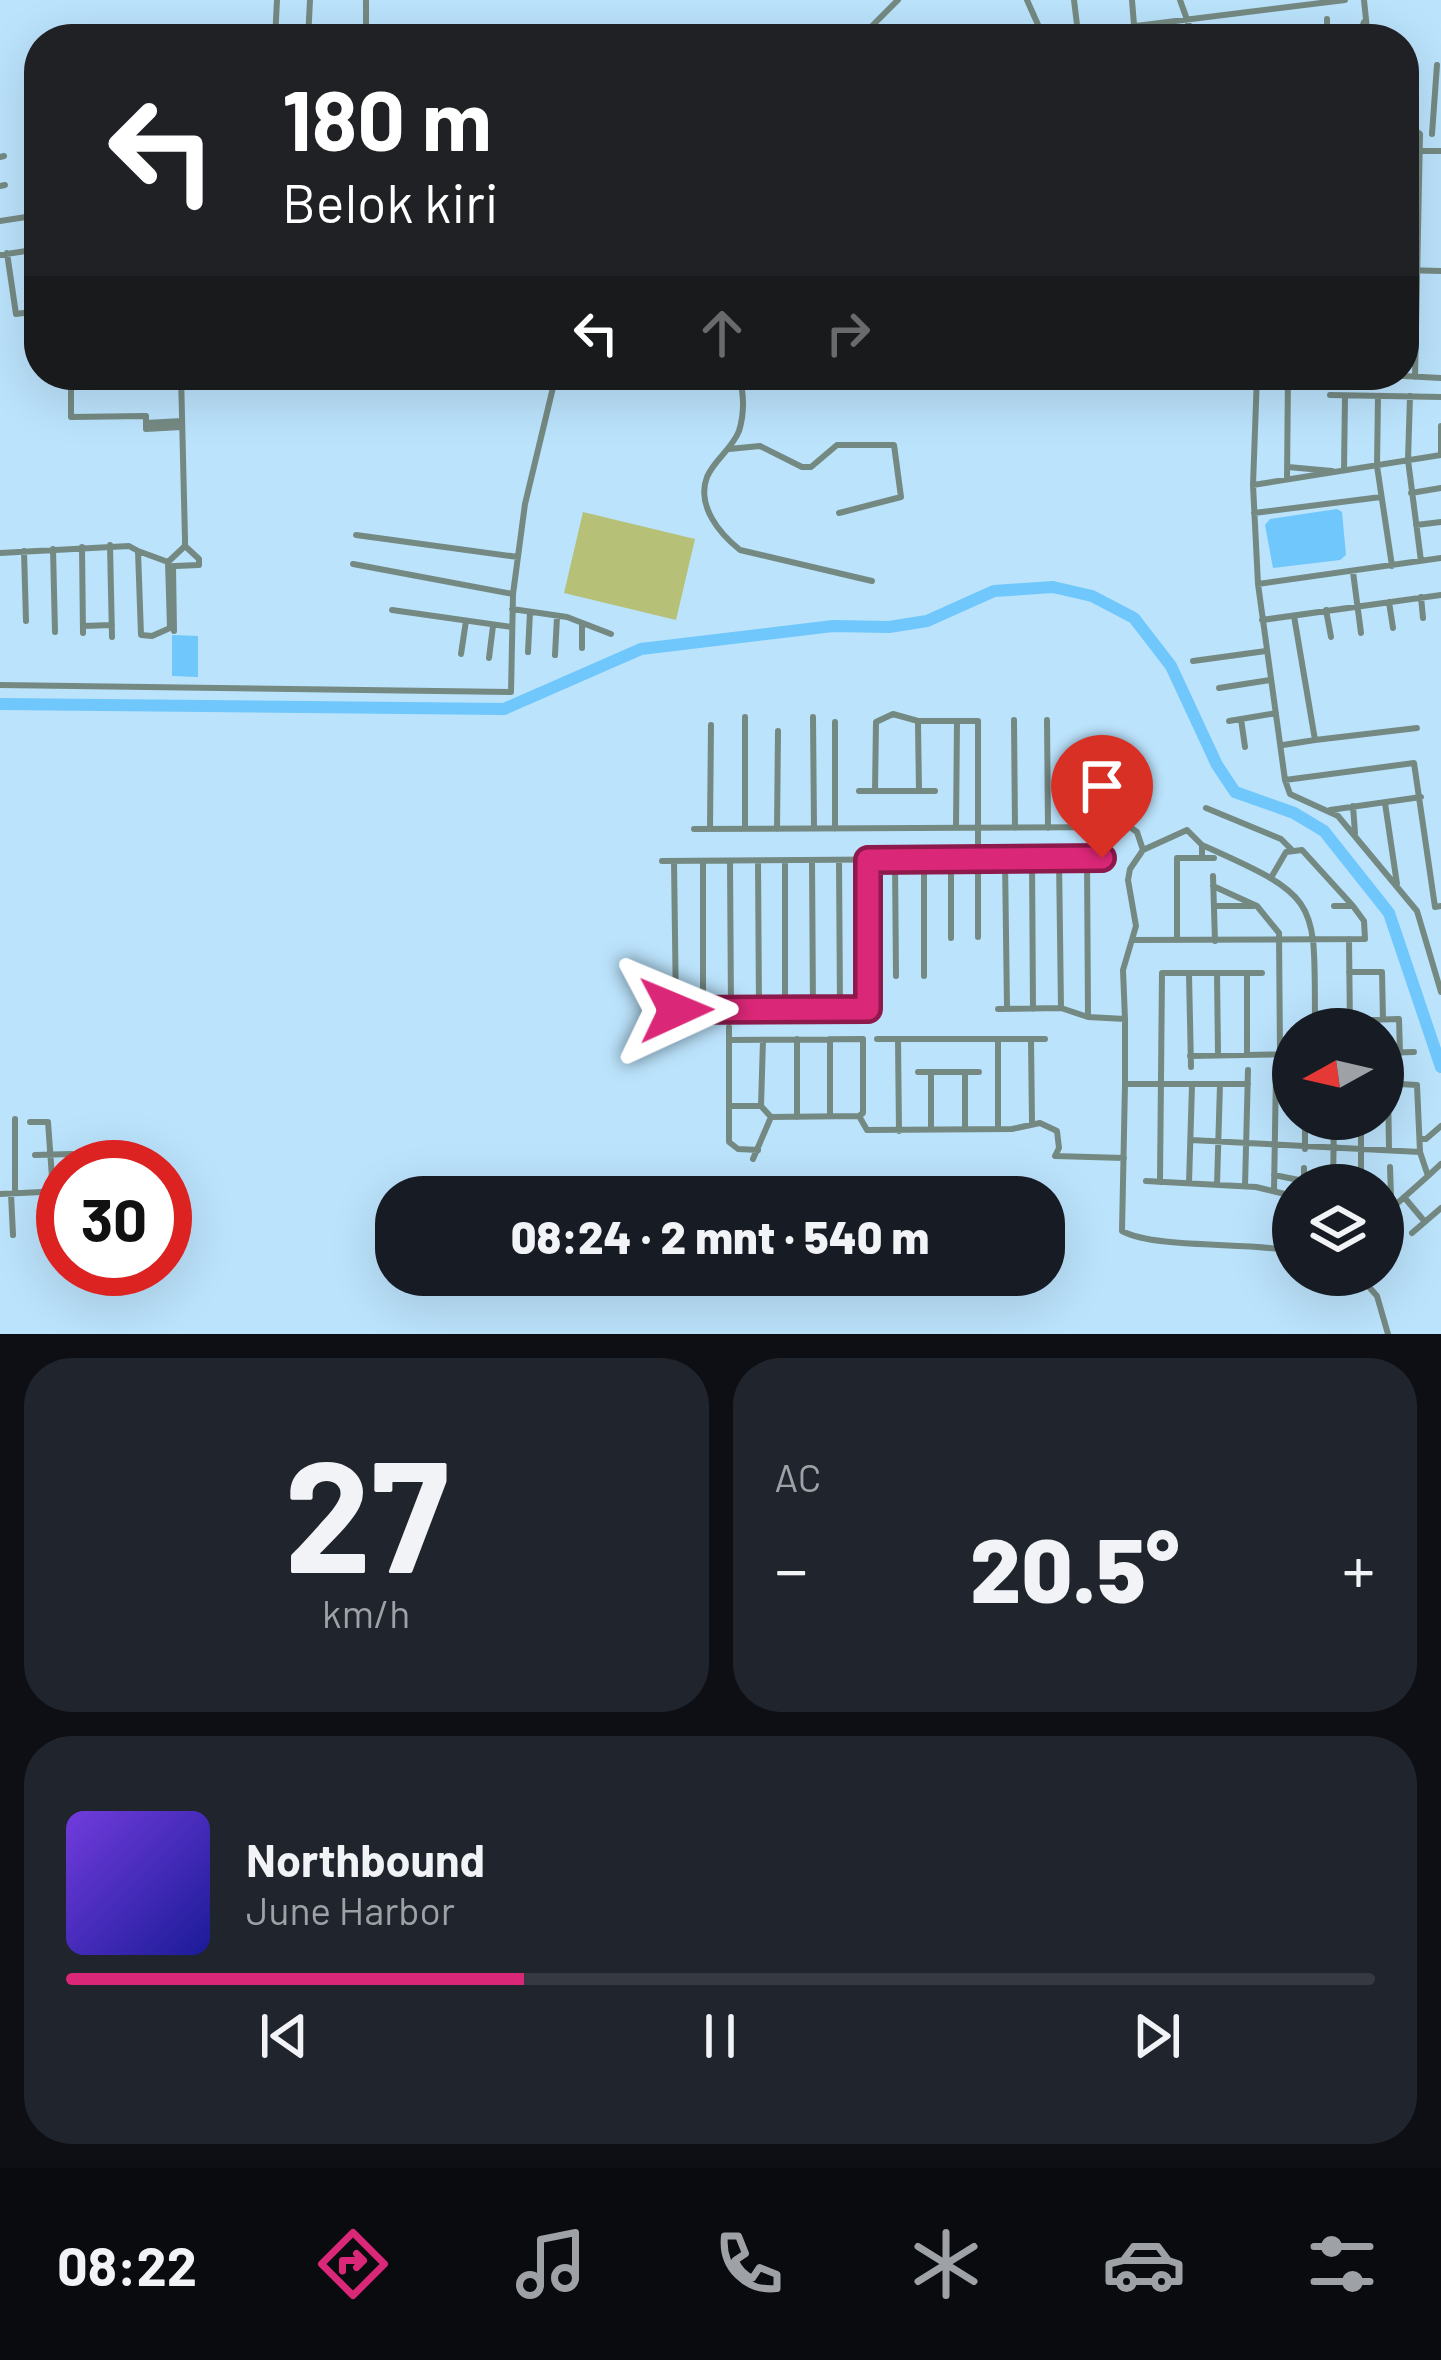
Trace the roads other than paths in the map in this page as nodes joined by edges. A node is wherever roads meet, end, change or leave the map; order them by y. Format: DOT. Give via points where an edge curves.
graph roads {
  1 [pos="898,0"];
  2 [pos="1180,0"];
  3 [pos="1345,0"];
  4 [pos="1364,0"];
  5 [pos="1327,19"];
  6 [pos="1366,19"];
  7 [pos="1185,20"];
  8 [pos="874,24"];
  9 [pos="1151,24"];
  10 [pos="1187,24"];
  11 [pos="1327,24"];
  12 [pos="1364,24"];
  13 [pos="1366,24"];
  14 [pos="1437,65"];
  15 [pos="1437,114"];
  16 [pos="1419,133"];
  17 [pos="1432,134"];
  18 [pos="1420,151"];
  19 [pos="1441,151"];
  20 [pos="1419,191"];
  21 [pos="4,254"];
  22 [pos="24,313"];
  23 [pos="71,390"];
  24 [pos="181,390"];
  25 [pos="552,390"];
  26 [pos="741,390"];
  27 [pos="1256,390"];
  28 [pos="1288,390"];
  29 [pos="1330,395"];
  30 [pos="1345,396"];
  31 [pos="1378,396"];
  32 [pos="1410,396"];
  33 [pos="1441,397"];
  34 [pos="182,424"];
  35 [pos="1441,426"];
  36 [pos="728,449"];
  37 [pos="1441,455"];
  38 [pos="1408,460"];
  39 [pos="1377,466"];
  40 [pos="1288,467"];
  41 [pos="1344,472"];
  42 [pos="1287,479"];
  43 [pos="1253,485"];
  44 [pos="1441,488"];
  45 [pos="1411,493"];
  46 [pos="1381,497"];
  47 [pos="839,513"];
  48 [pos="1254,513"];
  49 [pos="1441,522"];
  50 [pos="1416,526"];
  51 [pos="356,535"];
  52 [pos="110,544"];
  53 [pos="185,546"];
  54 [pos="82,547"];
  55 [pos="53,549"];
  56 [pos="24,551"];
  57 [pos="138,551"];
  58 [pos="0,554"];
  59 [pos="518,557"];
  60 [pos="1441,558"];
  61 [pos="1421,561"];
  62 [pos="353,564"];
  63 [pos="169,565"];
  64 [pos="1392,566"];
  65 [pos="1353,572"];
  66 [pos="872,581"];
  67 [pos="1258,584"];
  68 [pos="513,594"];
  69 [pos="1441,595"];
  70 [pos="1421,597"];
  71 [pos="1389,602"];
  72 [pos="1357,606"];
  73 [pos="512,609"];
  74 [pos="392,610"];
  75 [pos="1326,610"];
  76 [pos="530,612"];
  77 [pos="557,616"];
  78 [pos="1294,616"];
  79 [pos="1423,618"];
  80 [pos="466,620"];
  81 [pos="1262,620"];
  82 [pos="26,622"];
  83 [pos="582,623"];
  84 [pos="494,625"];
  85 [pos="112,626"];
  86 [pos="512,627"];
  87 [pos="1393,628"];
  88 [pos="174,631"];
  89 [pos="55,632"];
  90 [pos="1361,633"];
  91 [pos="611,634"];
  92 [pos="112,637"];
  93 [pos="1331,637"];
  94 [pos="582,648"];
  95 [pos="1266,650"];
  96 [pos="528,652"];
  97 [pos="461,655"];
  98 [pos="555,655"];
  99 [pos="489,658"];
  100 [pos="1193,661"];
  101 [pos="1270,680"];
  102 [pos="0,686"];
  103 [pos="1219,688"];
  104 [pos="1276,713"];
  105 [pos="745,717"];
  106 [pos="813,717"];
  107 [pos="1241,718"];
  108 [pos="1014,720"];
  109 [pos="1047,720"];
  110 [pos="918,721"];
  111 [pos="957,721"];
  112 [pos="1229,721"];
  113 [pos="835,722"];
  114 [pos="710,725"];
  115 [pos="1418,728"];
  116 [pos="778,731"];
  117 [pos="1315,740"];
  118 [pos="1281,746"];
  119 [pos="1246,747"];
  120 [pos="1083,764"];
  121 [pos="1285,780"];
  122 [pos="859,791"];
  123 [pos="875,791"];
  124 [pos="919,791"];
  125 [pos="935,791"];
  126 [pos="1421,797"];
  127 [pos="1385,803"];
  128 [pos="1353,806"];
  129 [pos="1206,808"];
  130 [pos="1330,810"];
  131 [pos="1082,827"];
  132 [pos="956,828"];
  133 [pos="978,828"];
  134 [pos="1015,828"];
  135 [pos="1048,828"];
  136 [pos="694,829"];
  137 [pos="710,829"];
  138 [pos="745,829"];
  139 [pos="777,829"];
  140 [pos="814,829"];
  141 [pos="835,829"];
  142 [pos="1355,837"];
  143 [pos="1202,845"];
  144 [pos="1292,849"];
  145 [pos="1143,850"];
  146 [pos="1102,858"];
  147 [pos="1202,858"];
  148 [pos="1214,858"];
  149 [pos="951,859"];
  150 [pos="978,859"];
  151 [pos="1004,859"];
  152 [pos="1032,859"];
  153 [pos="1059,859"];
  154 [pos="1087,859"];
  155 [pos="839,860"];
  156 [pos="868,860"];
  157 [pos="895,860"];
  158 [pos="924,860"];
  159 [pos="662,861"];
  160 [pos="674,861"];
  161 [pos="703,861"];
  162 [pos="730,861"];
  163 [pos="758,861"];
  164 [pos="785,861"];
  165 [pos="812,861"];
  166 [pos="1213,876"];
  167 [pos="1272,876"];
  168 [pos="1214,886"];
  169 [pos="1398,888"];
  170 [pos="1214,906"];
  171 [pos="1257,906"];
  172 [pos="1334,906"];
  173 [pos="1353,906"];
  174 [pos="1438,907"];
  175 [pos="1417,911"];
  176 [pos="978,937"];
  177 [pos="951,938"];
  178 [pos="1314,939"];
  179 [pos="1349,939"];
  180 [pos="1133,940"];
  181 [pos="1177,940"];
  182 [pos="1280,940"];
  183 [pos="1441,940"];
  184 [pos="1215,941"];
  185 [pos="1426,943"];
  186 [pos="1349,972"];
  187 [pos="1189,974"];
  188 [pos="1217,974"];
  189 [pos="1246,974"];
  190 [pos="1262,974"];
  191 [pos="1438,975"];
  192 [pos="896,976"];
  193 [pos="924,976"];
  194 [pos="1441,992"];
  195 [pos="1061,1008"];
  196 [pos="1280,1008"];
  197 [pos="1315,1008"];
  198 [pos="1349,1008"];
  199 [pos="1383,1008"];
  200 [pos="840,1009"];
  201 [pos="868,1009"];
  202 [pos="880,1009"];
  203 [pos="1034,1009"];
  204 [pos="665,1010"];
  205 [pos="676,1010"];
  206 [pos="703,1010"];
  207 [pos="731,1010"];
  208 [pos="759,1010"];
  209 [pos="785,1010"];
  210 [pos="813,1010"];
  211 [pos="1088,1017"];
  212 [pos="1125,1019"];
  213 [pos="729,1027"];
  214 [pos="830,1039"];
  215 [pos="877,1039"];
  216 [pos="898,1039"];
  217 [pos="998,1039"];
  218 [pos="1031,1039"];
  219 [pos="1045,1039"];
  220 [pos="729,1040"];
  221 [pos="764,1040"];
  222 [pos="797,1040"];
  223 [pos="1414,1052"];
  224 [pos="1404,1053"];
  225 [pos="1247,1054"];
  226 [pos="1272,1054"];
  227 [pos="1190,1055"];
  228 [pos="1218,1055"];
  229 [pos="1191,1066"];
  230 [pos="1248,1070"];
  231 [pos="918,1072"];
  232 [pos="931,1072"];
  233 [pos="964,1072"];
  234 [pos="979,1072"];
  235 [pos="1125,1084"];
  236 [pos="1162,1084"];
  237 [pos="1192,1084"];
  238 [pos="1220,1084"];
  239 [pos="1248,1084"];
  240 [pos="1404,1084"];
  241 [pos="729,1106"];
  242 [pos="761,1106"];
  243 [pos="859,1116"];
  244 [pos="771,1117"];
  245 [pos="797,1117"];
  246 [pos="830,1117"];
  247 [pos="15,1119"];
  248 [pos="30,1122"];
  249 [pos="1032,1124"];
  250 [pos="998,1126"];
  251 [pos="1441,1126"];
  252 [pos="964,1127"];
  253 [pos="931,1128"];
  254 [pos="898,1131"];
  255 [pos="1419,1139"];
  256 [pos="49,1140"];
  257 [pos="1191,1140"];
  258 [pos="1275,1140"];
  259 [pos="1305,1140"];
  260 [pos="1334,1140"];
  261 [pos="1361,1140"];
  262 [pos="1388,1140"];
  263 [pos="1218,1141"];
  264 [pos="1246,1141"];
  265 [pos="1275,1143"];
  266 [pos="1305,1149"];
  267 [pos="758,1150"];
  268 [pos="1334,1150"];
  269 [pos="1361,1150"];
  270 [pos="1389,1150"];
  271 [pos="1420,1152"];
  272 [pos="1124,1158"];
  273 [pos="753,1160"];
  274 [pos="1274,1164"];
  275 [pos="1334,1164"];
  276 [pos="1361,1164"];
  277 [pos="1441,1164"];
  278 [pos="1428,1175"];
  279 [pos="1146,1181"];
  280 [pos="1160,1182"];
  281 [pos="1189,1183"];
  282 [pos="1217,1185"];
  283 [pos="1245,1186"];
  284 [pos="1272,1191"];
  285 [pos="36,1192"];
  286 [pos="0,1194"];
  287 [pos="13,1194"];
  288 [pos="1404,1197"];
  289 [pos="1441,1208"];
  290 [pos="1425,1222"];
  291 [pos="1412,1233"];
  292 [pos="13,1234"];
  293 [pos="1272,1249"];
  294 [pos="1376,1296"];
  295 [pos="1388,1334"];
  1 -- 8 [label="street"];
  2 -- 7 [label="street"];
  3 -- 7 [label="street"];
  4 -- 6 [label="street"];
  5 -- 11 [label="street"];
  6 -- 12 [label="street"];
  6 -- 13 [label="street"];
  7 -- 9 [label="street"];
  7 -- 10 [label="street"];
  14 -- 15 [label="street"];
  15 -- 17 [label="street"];
  16 -- 18 [label="street"];
  18 -- 19 [label="street"];
  18 -- 20 [label="street"];
  21 -- 22 [label="street" via="16,314"];
  23 -- 34 [label="street" via="71,417"];
  24 -- 34 [label="street"];
  25 -- 59 [label="street"];
  26 -- 36 [label="street" via="744,412"];
  27 -- 43 [label="street"];
  28 -- 40 [label="street"];
  29 -- 30 [label="street"];
  30 -- 31 [label="street"];
  30 -- 41 [label="street"];
  31 -- 32 [label="street"];
  31 -- 39 [label="street"];
  32 -- 33 [label="street"];
  32 -- 38 [label="street"];
  34 -- 53 [label="street"];
  35 -- 37 [label="street"];
  36 -- 47 [label="street" via="760,446 811,467 837,445 894,445 902,497"];
  36 -- 66 [label="street" via="706,483 711,518 724,537 765,558"];
  37 -- 38 [label="street"];
  38 -- 39 [label="street"];
  38 -- 45 [label="street"];
  39 -- 41 [label="street"];
  39 -- 46 [label="street"];
  40 -- 41 [label="street"];
  40 -- 42 [label="street"];
  41 -- 42 [label="street"];
  42 -- 43 [label="street"];
  43 -- 48 [label="street"];
  44 -- 45 [label="street"];
  45 -- 50 [label="street"];
  46 -- 48 [label="street"];
  46 -- 64 [label="street"];
  48 -- 67 [label="street"];
  49 -- 50 [label="street"];
  50 -- 61 [label="street"];
  51 -- 59 [label="street"];
  52 -- 54 [label="street"];
  52 -- 57 [label="street"];
  52 -- 85 [label="street"];
  53 -- 63 [label="street"];
  53 -- 63 [label="street" via="199,565"];
  54 -- 55 [label="street"];
  54 -- 85 [label="street" via="83,630"];
  55 -- 56 [label="street"];
  55 -- 89 [label="street"];
  56 -- 58 [label="street"];
  56 -- 82 [label="street"];
  57 -- 63 [label="street"];
  57 -- 63 [label="street" via="140,635 170,628"];
  59 -- 68 [label="street"];
  60 -- 61 [label="street"];
  61 -- 64 [label="street"];
  62 -- 68 [label="street"];
  63 -- 88 [label="street"];
  64 -- 65 [label="street"];
  65 -- 67 [label="street"];
  65 -- 72 [label="street"];
  67 -- 81 [label="street"];
  68 -- 73 [label="street"];
  69 -- 70 [label="street"];
  70 -- 71 [label="street"];
  70 -- 79 [label="street"];
  71 -- 72 [label="street"];
  71 -- 87 [label="street"];
  72 -- 75 [label="street"];
  72 -- 90 [label="street"];
  73 -- 76 [label="street"];
  73 -- 86 [label="street"];
  74 -- 80 [label="street"];
  75 -- 78 [label="street"];
  75 -- 93 [label="street"];
  76 -- 77 [label="street"];
  76 -- 96 [label="street"];
  77 -- 83 [label="street"];
  77 -- 98 [label="street"];
  78 -- 81 [label="street"];
  78 -- 117 [label="street"];
  80 -- 84 [label="street"];
  80 -- 97 [label="street"];
  81 -- 95 [label="street"];
  83 -- 91 [label="street"];
  83 -- 94 [label="street"];
  84 -- 86 [label="street"];
  84 -- 99 [label="street"];
  85 -- 92 [label="street"];
  86 -- 102 [label="street" via="509,693"];
  95 -- 100 [label="street"];
  95 -- 101 [label="street"];
  101 -- 103 [label="street"];
  101 -- 104 [label="street"];
  104 -- 107 [label="street"];
  104 -- 118 [label="street"];
  105 -- 138 [label="street"];
  106 -- 140 [label="street"];
  107 -- 112 [label="street"];
  107 -- 119 [label="street"];
  108 -- 134 [label="street"];
  109 -- 135 [label="street"];
  110 -- 111 [label="street"];
  110 -- 123 [label="street" via="893,713 876,722"];
  110 -- 124 [label="street"];
  111 -- 132 [label="street"];
  111 -- 133 [label="street" via="978,721"];
  113 -- 141 [label="street"];
  114 -- 137 [label="street"];
  115 -- 117 [label="street"];
  116 -- 139 [label="street"];
  117 -- 118 [label="street"];
  118 -- 121 [label="street"];
  120 -- 131 [label="street"];
  121 -- 126 [label="street" via="1411,762"];
  121 -- 130 [label="street" via="1290,794"];
  122 -- 123 [label="street"];
  123 -- 124 [label="street"];
  124 -- 125 [label="street"];
  126 -- 127 [label="street"];
  126 -- 174 [label="street"];
  127 -- 128 [label="street"];
  127 -- 169 [label="street"];
  128 -- 130 [label="street"];
  128 -- 142 [label="street"];
  129 -- 144 [label="street"];
  130 -- 142 [label="street"];
  131 -- 135 [label="street"];
  131 -- 145 [label="street" via="1130,827"];
  132 -- 133 [label="street"];
  132 -- 141 [label="street"];
  133 -- 134 [label="street"];
  133 -- 150 [label="street"];
  134 -- 135 [label="street"];
  136 -- 137 [label="street"];
  137 -- 138 [label="street"];
  138 -- 139 [label="street"];
  139 -- 140 [label="street"];
  140 -- 141 [label="street"];
  142 -- 169 [label="street"];
  143 -- 145 [label="street" via="1187,830"];
  143 -- 147 [label="street"];
  143 -- 167 [label="street"];
  144 -- 167 [label="street"];
  144 -- 173 [label="street" via="1302,850"];
  145 -- 180 [label="street" via="1128,880"];
  146 -- 154 [label="street"];
  147 -- 148 [label="street"];
  147 -- 181 [label="street" via="1177,858"];
  149 -- 150 [label="street"];
  149 -- 158 [label="street"];
  149 -- 177 [label="street"];
  150 -- 151 [label="street"];
  150 -- 176 [label="street"];
  151 -- 152 [label="street"];
  151 -- 203 [label="street" via="1003,1008"];
  152 -- 153 [label="street"];
  152 -- 203 [label="street"];
  153 -- 154 [label="street"];
  153 -- 195 [label="street"];
  154 -- 211 [label="street"];
  155 -- 156 [label="street"];
  155 -- 165 [label="street"];
  155 -- 200 [label="street"];
  156 -- 157 [label="street"];
  156 -- 201 [label="street"];
  157 -- 158 [label="street"];
  157 -- 192 [label="street"];
  158 -- 193 [label="street"];
  159 -- 160 [label="street"];
  160 -- 161 [label="street"];
  160 -- 205 [label="street"];
  161 -- 162 [label="street"];
  161 -- 206 [label="street"];
  162 -- 163 [label="street"];
  162 -- 207 [label="street"];
  163 -- 164 [label="street"];
  163 -- 208 [label="street"];
  164 -- 165 [label="street"];
  164 -- 209 [label="street"];
  165 -- 210 [label="street"];
  166 -- 168 [label="street"];
  167 -- 178 [label="street" via="1309,915"];
  168 -- 170 [label="street"];
  168 -- 171 [label="street"];
  169 -- 175 [label="street"];
  170 -- 171 [label="street"];
  170 -- 184 [label="street"];
  171 -- 182 [label="street"];
  172 -- 173 [label="street"];
  173 -- 179 [label="street" via="1365,939"];
  174 -- 175 [label="street"];
  175 -- 185 [label="street"];
  178 -- 179 [label="street"];
  178 -- 182 [label="street"];
  178 -- 197 [label="street"];
  179 -- 186 [label="street"];
  180 -- 181 [label="street"];
  180 -- 212 [label="street" via="1123,970"];
  181 -- 184 [label="street"];
  182 -- 184 [label="street"];
  182 -- 196 [label="street"];
  183 -- 185 [label="street"];
  185 -- 191 [label="street"];
  186 -- 198 [label="street"];
  186 -- 199 [label="street" via="1382,972"];
  187 -- 188 [label="street"];
  187 -- 227 [label="street"];
  187 -- 236 [label="street" via="1162,973"];
  188 -- 189 [label="street"];
  188 -- 228 [label="street"];
  189 -- 190 [label="street"];
  189 -- 225 [label="street"];
  191 -- 194 [label="street"];
  195 -- 203 [label="street"];
  195 -- 211 [label="street"];
  200 -- 201 [label="street"];
  200 -- 210 [label="street"];
  201 -- 202 [label="street"];
  204 -- 205 [label="street"];
  205 -- 206 [label="street"];
  206 -- 207 [label="street"];
  207 -- 208 [label="street"];
  208 -- 209 [label="street"];
  209 -- 210 [label="street"];
  211 -- 212 [label="street"];
  212 -- 235 [label="street"];
  213 -- 220 [label="street"];
  214 -- 222 [label="street"];
  214 -- 243 [label="street" via="863,1039"];
  214 -- 246 [label="street"];
  215 -- 216 [label="street"];
  216 -- 217 [label="street"];
  216 -- 254 [label="street"];
  217 -- 218 [label="street"];
  217 -- 250 [label="street"];
  218 -- 219 [label="street"];
  218 -- 249 [label="street"];
  220 -- 221 [label="street"];
  220 -- 241 [label="street"];
  221 -- 222 [label="street"];
  221 -- 242 [label="street"];
  222 -- 245 [label="street"];
  223 -- 224 [label="street"];
  225 -- 226 [label="street"];
  225 -- 228 [label="street"];
  227 -- 228 [label="street"];
  227 -- 229 [label="street"];
  230 -- 239 [label="street"];
  231 -- 232 [label="street"];
  232 -- 233 [label="street"];
  232 -- 253 [label="street"];
  233 -- 234 [label="street"];
  233 -- 252 [label="street"];
  235 -- 236 [label="street"];
  235 -- 272 [label="street"];
  236 -- 237 [label="street"];
  236 -- 280 [label="street"];
  237 -- 238 [label="street"];
  237 -- 257 [label="street"];
  238 -- 239 [label="street"];
  238 -- 263 [label="street"];
  239 -- 264 [label="street"];
  240 -- 255 [label="street" via="1417,1085"];
  241 -- 242 [label="street"];
  241 -- 267 [label="street" via="729,1142"];
  242 -- 244 [label="street"];
  243 -- 246 [label="street"];
  243 -- 254 [label="street" via="867,1130"];
  244 -- 245 [label="street"];
  244 -- 267 [label="street"];
  245 -- 246 [label="street"];
  247 -- 287 [label="street"];
  248 -- 256 [label="street" via="47,1122"];
  249 -- 250 [label="street"];
  249 -- 272 [label="street" via="1057,1131 1055,1156"];
  250 -- 252 [label="street"];
  251 -- 255 [label="street"];
  252 -- 253 [label="street"];
  253 -- 254 [label="street"];
  255 -- 271 [label="street"];
  257 -- 263 [label="street"];
  257 -- 281 [label="street"];
  258 -- 265 [label="street"];
  259 -- 266 [label="street"];
  260 -- 268 [label="street"];
  261 -- 269 [label="street"];
  262 -- 270 [label="street"];
  263 -- 264 [label="street"];
  263 -- 282 [label="street"];
  264 -- 265 [label="street"];
  264 -- 283 [label="street"];
  265 -- 266 [label="street"];
  265 -- 274 [label="street"];
  266 -- 268 [label="street"];
  267 -- 273 [label="street"];
  268 -- 269 [label="street"];
  268 -- 275 [label="street"];
  269 -- 270 [label="street"];
  269 -- 276 [label="street"];
  270 -- 271 [label="street"];
  271 -- 278 [label="street"];
  272 -- 293 [label="street" via="1122,1231"];
  277 -- 278 [label="street"];
  278 -- 288 [label="street"];
  279 -- 280 [label="street"];
  280 -- 281 [label="street"];
  281 -- 282 [label="street"];
  282 -- 283 [label="street"];
  283 -- 284 [label="street"];
  285 -- 287 [label="street"];
  286 -- 287 [label="street"];
  287 -- 292 [label="street"];
  288 -- 290 [label="street"];
  289 -- 290 [label="street"];
  290 -- 291 [label="street"];
  294 -- 295 [label="street"];
}
